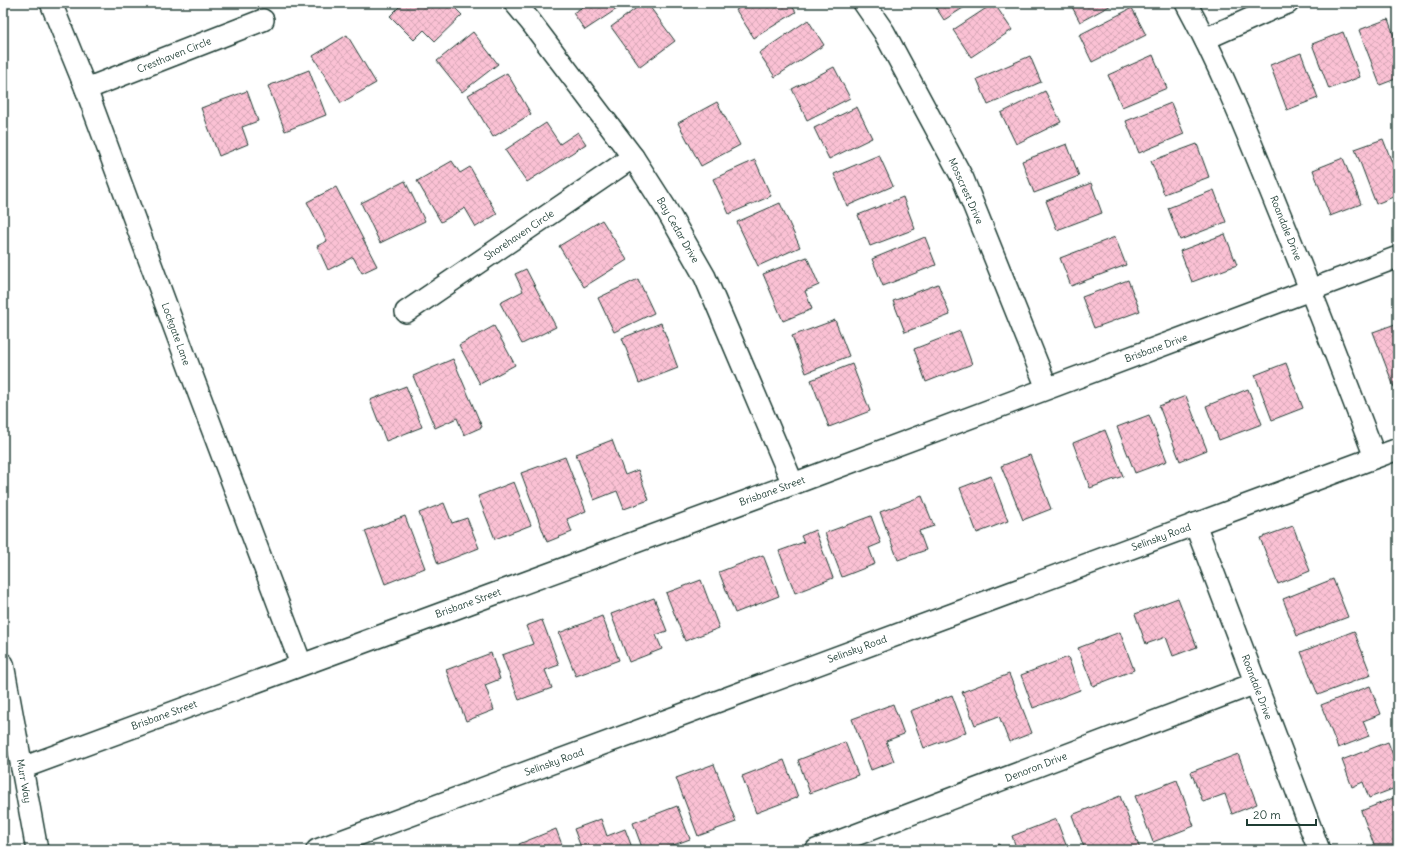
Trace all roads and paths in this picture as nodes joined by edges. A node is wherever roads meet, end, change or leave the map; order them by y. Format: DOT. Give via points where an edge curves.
graph roads {
  1 [pos="51,3"];
  2 [pos="515,3"];
  3 [pos="864,3"];
  4 [pos="1186,3"];
  5 [pos="1288,3"];
  6 [pos="263,20"];
  7 [pos="1205,39"];
  8 [pos="86,90"];
  9 [pos="633,157"];
  10 [pos="1398,257"];
  11 [pos="1311,290"];
  12 [pos="406,312"];
  13 [pos="1047,388"];
  14 [pos="914,438"];
  15 [pos="1398,448"];
  16 [pos="1376,457"];
  17 [pos="792,484"];
  18 [pos="1195,524"];
  19 [pos="3,664"];
  20 [pos="301,664"];
  21 [pos="1256,683"];
  22 [pos="22,768"];
  23 [pos="37,850"];
  24 [pos="317,850"];
  25 [pos="816,850"];
  26 [pos="1319,850"];
  1 -- 8 [label="street, Lockgate Lane"];
  2 -- 9 [label="street, Bay Cedar Drive"];
  3 -- 13 [label="street, Mosscrest Drive" via="884,32 963,180"];
  4 -- 7 [label="street, Roandale Drive"];
  5 -- 7 [label="street"];
  6 -- 8 [label="street, Cresthaven Circle"];
  7 -- 11 [label="street, Roandale Drive" via="1239,113"];
  8 -- 20 [label="street, Lockgate Lane"];
  9 -- 12 [label="street, Shorehaven Circle"];
  9 -- 17 [label="street, Bay Cedar Drive" via="705,277"];
  10 -- 11 [label="street, Brisbane Drive"];
  11 -- 13 [label="street, Brisbane Drive"];
  11 -- 16 [label="street, Roandale Drive"];
  13 -- 14 [label="street, Brisbane Drive"];
  14 -- 17 [label="street, Brisbane Street"];
  15 -- 16 [label="street, Selinsky Road"];
  16 -- 18 [label="street, Selinsky Road"];
  17 -- 20 [label="street, Brisbane Street"];
  18 -- 21 [label="street, Roandale Drive"];
  18 -- 24 [label="street, Selinsky Road"];
  19 -- 22 [label="street, Murr Way"];
  20 -- 22 [label="street, Brisbane Street"];
  21 -- 25 [label="street, Denoron Drive"];
  21 -- 26 [label="street, Roandale Drive"];
  22 -- 23 [label="street, Murr Way"];
}
